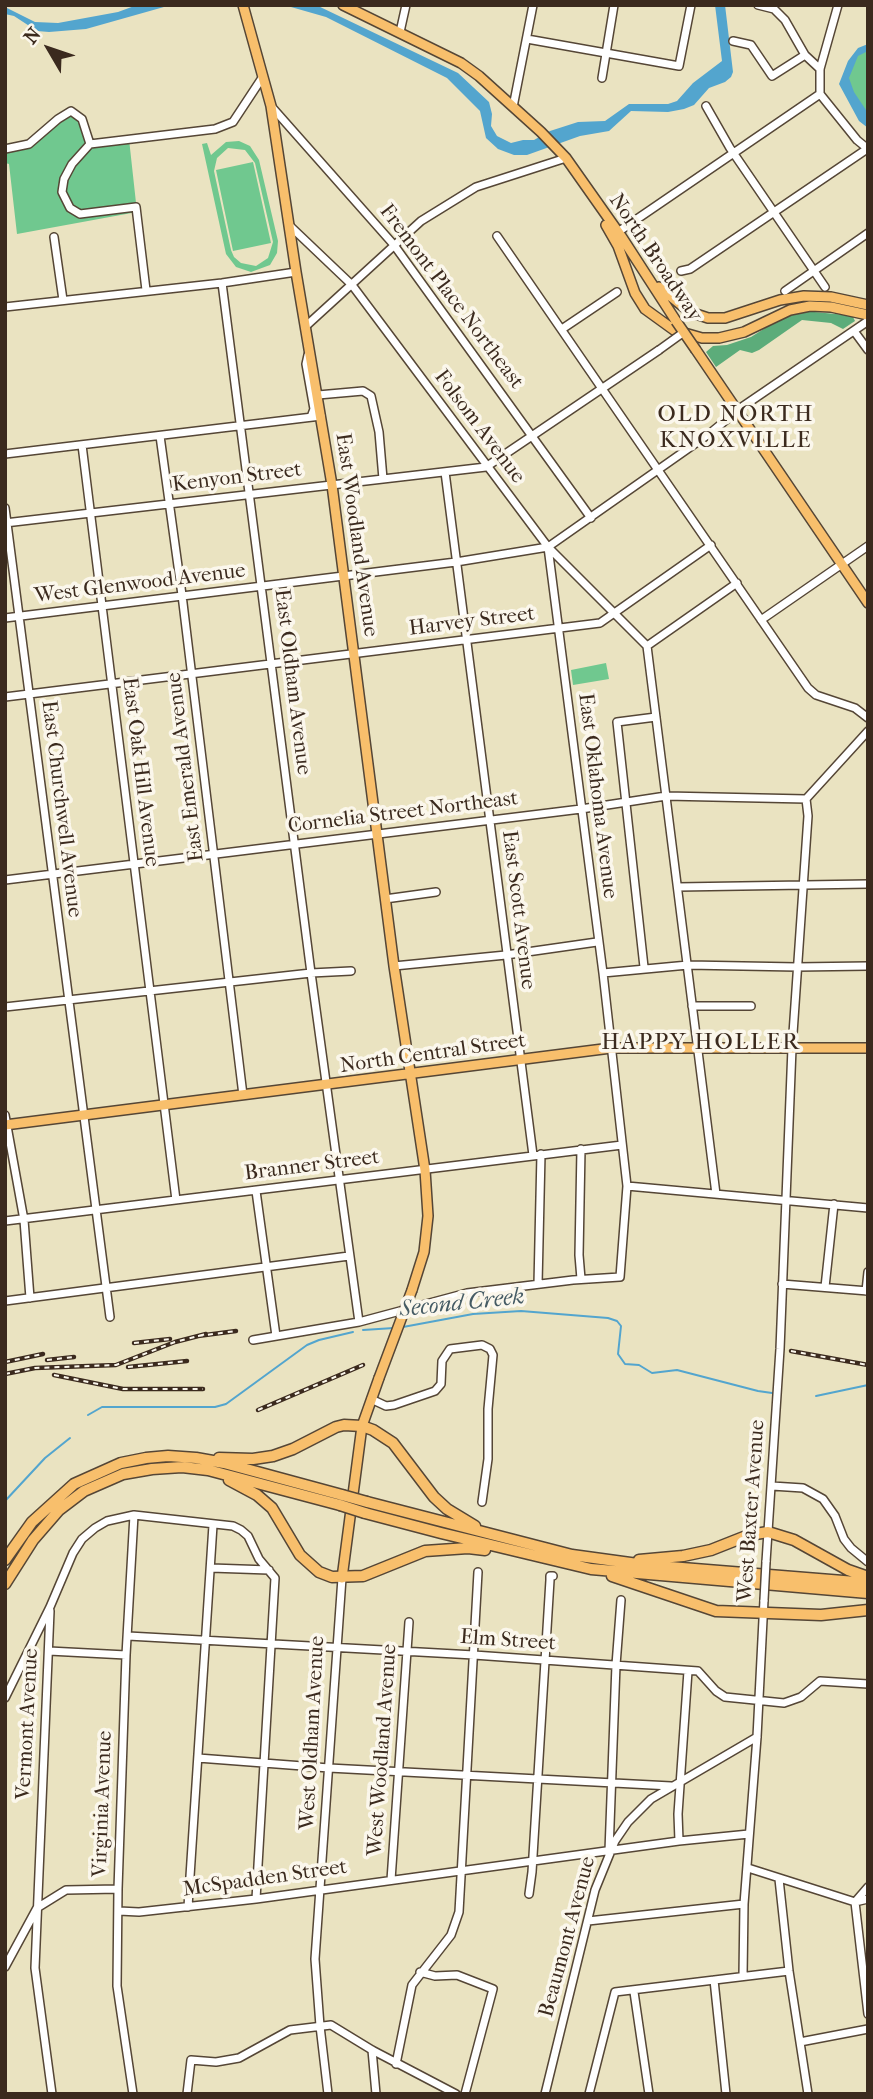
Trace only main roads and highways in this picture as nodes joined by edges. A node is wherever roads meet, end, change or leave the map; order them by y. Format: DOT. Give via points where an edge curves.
graph roads {
  1 [pos="243,5"];
  2 [pos="343,5"];
  3 [pos="592,195"];
  4 [pos="618,232"];
  5 [pos="643,270"];
  6 [pos="627,272"];
  7 [pos="868,305"];
  8 [pos="867,320"];
  9 [pos="868,603"];
  10 [pos="868,1048"];
  11 [pos="411,1073"];
  12 [pos="6,1122"];
  13 [pos="362,1426"];
  14 [pos="196,1458"];
  15 [pos="208,1470"];
  16 [pos="341,1500"];
  17 [pos="366,1507"];
  18 [pos="500,1538"];
  19 [pos="520,1553"];
  20 [pos="5,1560"];
  21 [pos="617,1562"];
  22 [pos="591,1569"];
  23 [pos="868,1577"];
  24 [pos="342,1578"];
  25 [pos="868,1583"];
  26 [pos="5,1584"];
  27 [pos="868,1593"];
  28 [pos="868,1610"];
  1 -- 11 [label="main road, East Woodland Avenue" via="271,106 318,395 316,416 332,485"];
  2 -- 3 [label="main road, North Broadway" via="461,63 566,158"];
  3 -- 4 [label="main road, North Broadway"];
  3 -- 6 [label="main road"];
  4 -- 5 [label="main road, North Broadway"];
  4 -- 6 [label="main road"];
  5 -- 7 [label="main road" via="674,302 708,318 725,318 804,296"];
  5 -- 9 [label="main road, North Broadway, bridge"];
  6 -- 8 [label="main road" via="645,309 674,330 702,338 744,332 790,310 810,306 831,307"];
  10 -- 11 [label="main road, North Central Street" via="611,1048"];
  11 -- 12 [label="main road, North Central Street"];
  11 -- 13 [label="main road, West Oldham Avenue, bridge" via="425,1170 428,1216 424,1252"];
  13 -- 14 [label="highway" via="336,1427 273,1456"];
  13 -- 18 [label="highway" via="399,1449 447,1509"];
  13 -- 24 [label="main road, West Oldham Avenue"];
  14 -- 16 [label="highway"];
  14 -- 20 [label="highway" via="168,1456 121,1463 74,1484 32,1522"];
  15 -- 16 [label="highway"];
  15 -- 24 [label="highway" via="257,1495 272,1508 310,1565"];
  15 -- 26 [label="highway" via="152,1469 123,1474 84,1491 46,1524"];
  16 -- 17 [label="highway, bridge"];
  17 -- 18 [label="highway"];
  17 -- 19 [label="highway"];
  18 -- 21 [label="highway"];
  19 -- 22 [label="highway"];
  19 -- 24 [label="highway" via="467,1548 425,1551 363,1576"];
  21 -- 23 [label="highway" via="684,1556 768,1532"];
  21 -- 25 [label="highway"];
  22 -- 27 [label="highway"];
  22 -- 28 [label="highway" via="716,1611 821,1615"];
}
